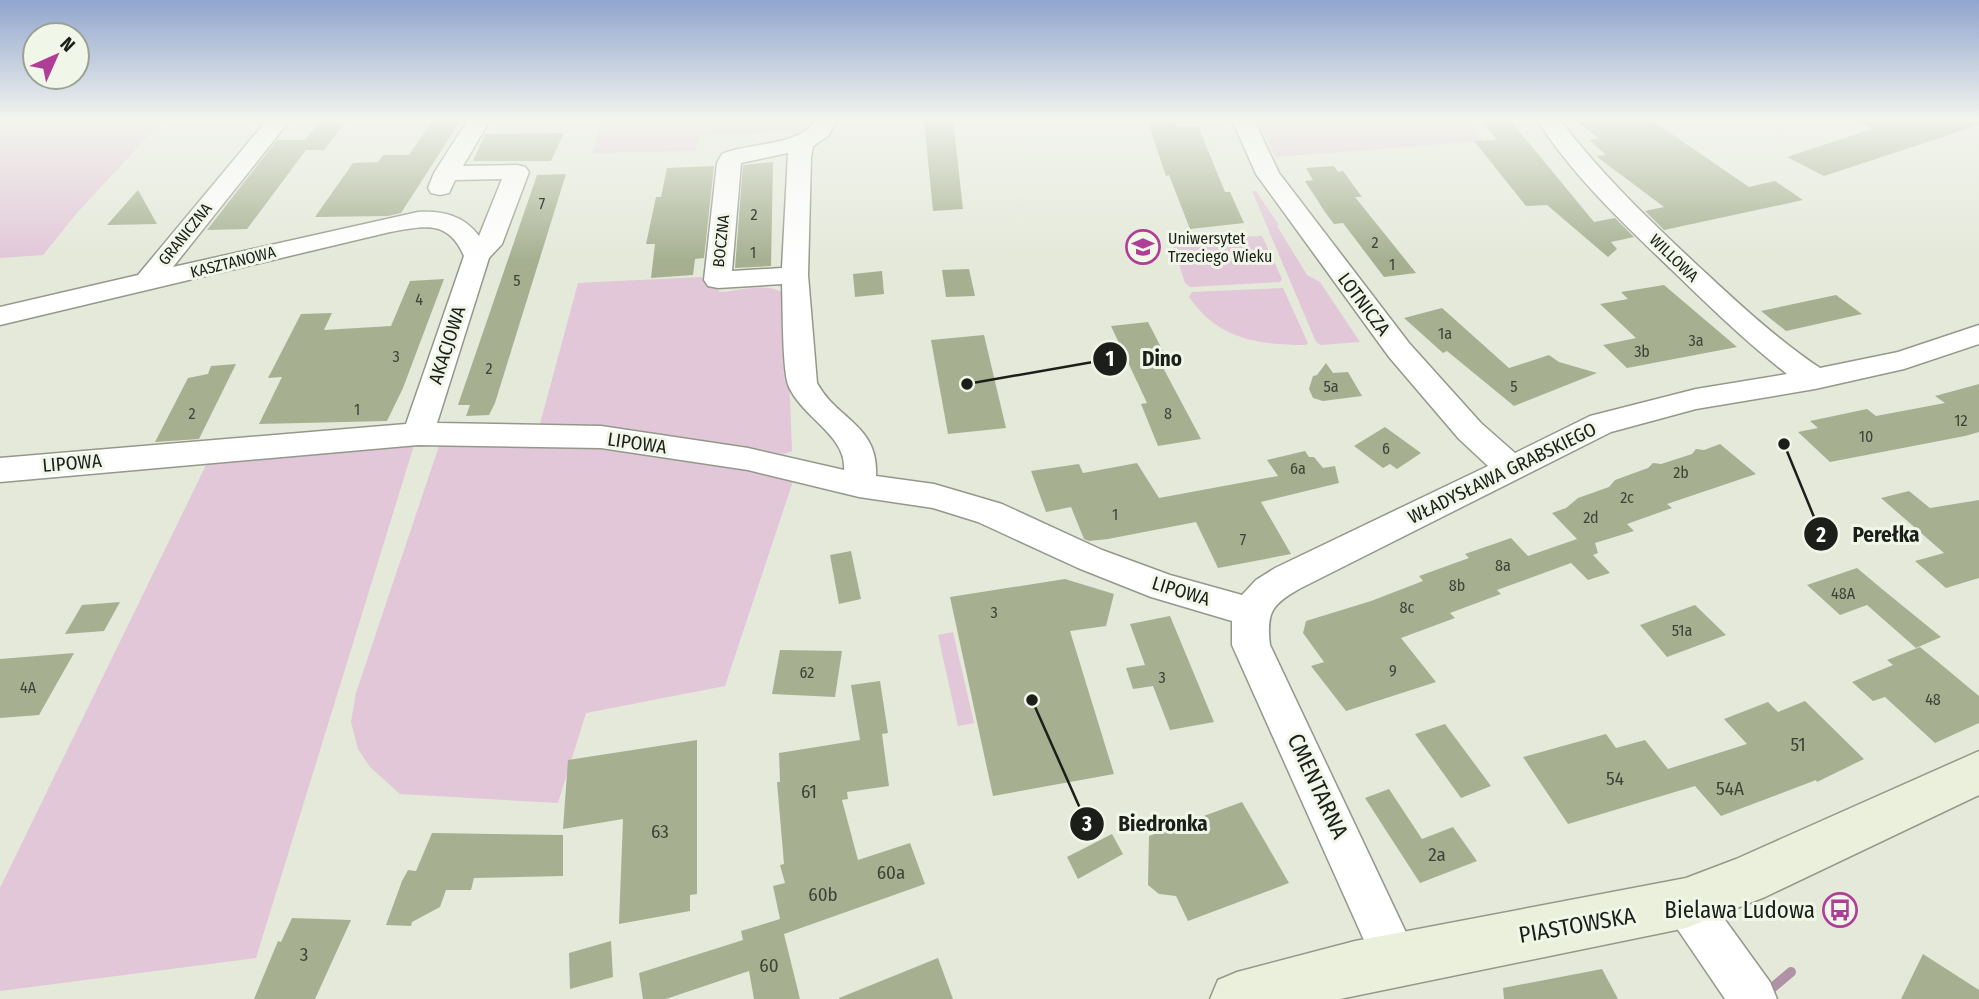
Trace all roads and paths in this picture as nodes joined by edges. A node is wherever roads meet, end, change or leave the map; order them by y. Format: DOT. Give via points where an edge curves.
graph roads {
  1 [pos="241,167"];
  2 [pos="450,167"];
  3 [pos="729,167"];
  4 [pos="799,167"];
  5 [pos="1265,167"];
  6 [pos="1587,167"];
  7 [pos="446,173"];
  8 [pos="435,218"];
  9 [pos="470,244"];
  10 [pos="795,275"];
  11 [pos="146,283"];
  12 [pos="0,316"];
  13 [pos="1979,334"];
  14 [pos="1815,379"];
  15 [pos="418,433"];
  16 [pos="1511,468"];
  17 [pos="0,470"];
  18 [pos="859,485"];
  19 [pos="1251,612"];
  20 [pos="1979,772"];
  21 [pos="1686,904"];
  22 [pos="1396,960"];
  23 [pos="1744,985"];
  24 [pos="1237,999"];
  1 -- 11 [label="street, GRANICZNA"];
  2 -- 7 [label="street"];
  3 -- 10 [label="street, BOCZNA" via="718,279"];
  4 -- 10 [label="street"];
  5 -- 16 [label="street, LOTNICZA" via="1399,350 1470,431"];
  6 -- 14 [label="street, WILLOWA" via="1725,309"];
  7 -- 8 [label="street"];
  7 -- 9 [label="street, AKACJOWA" via="517,172 489,244"];
  8 -- 9 [label="street" via="454,224"];
  8 -- 11 [label="street, KASZTANOWA" via="390,224"];
  9 -- 15 [label="street, AKACJOWA"];
  10 -- 18 [label="street" via="802,383 811,400 852,438 861,457"];
  11 -- 12 [label="street, KASZTANOWA"];
  13 -- 14 [label="street, WŁADYSŁAWA GRABSKIEGO" via="1904,360"];
  14 -- 16 [label="street, WŁADYSŁAWA GRABSKIEGO" via="1696,399 1601,424"];
  15 -- 17 [label="street, LIPOWA"];
  15 -- 18 [label="street, LIPOWA" via="601,437 748,459"];
  16 -- 19 [label="street, WŁADYSŁAWA GRABSKIEGO" via="1280,583 1257,601"];
  18 -- 19 [label="street, LIPOWA" via="934,496 990,513 1090,559"];
  19 -- 22 [label="street, CMENTARNA" via="1251,645"];
  20 -- 21 [label="main road, PIASTOWSKA"];
  21 -- 22 [label="main road, PIASTOWSKA"];
  21 -- 23 [label="street"];
  22 -- 24 [label="main road, PIASTOWSKA"];
}
